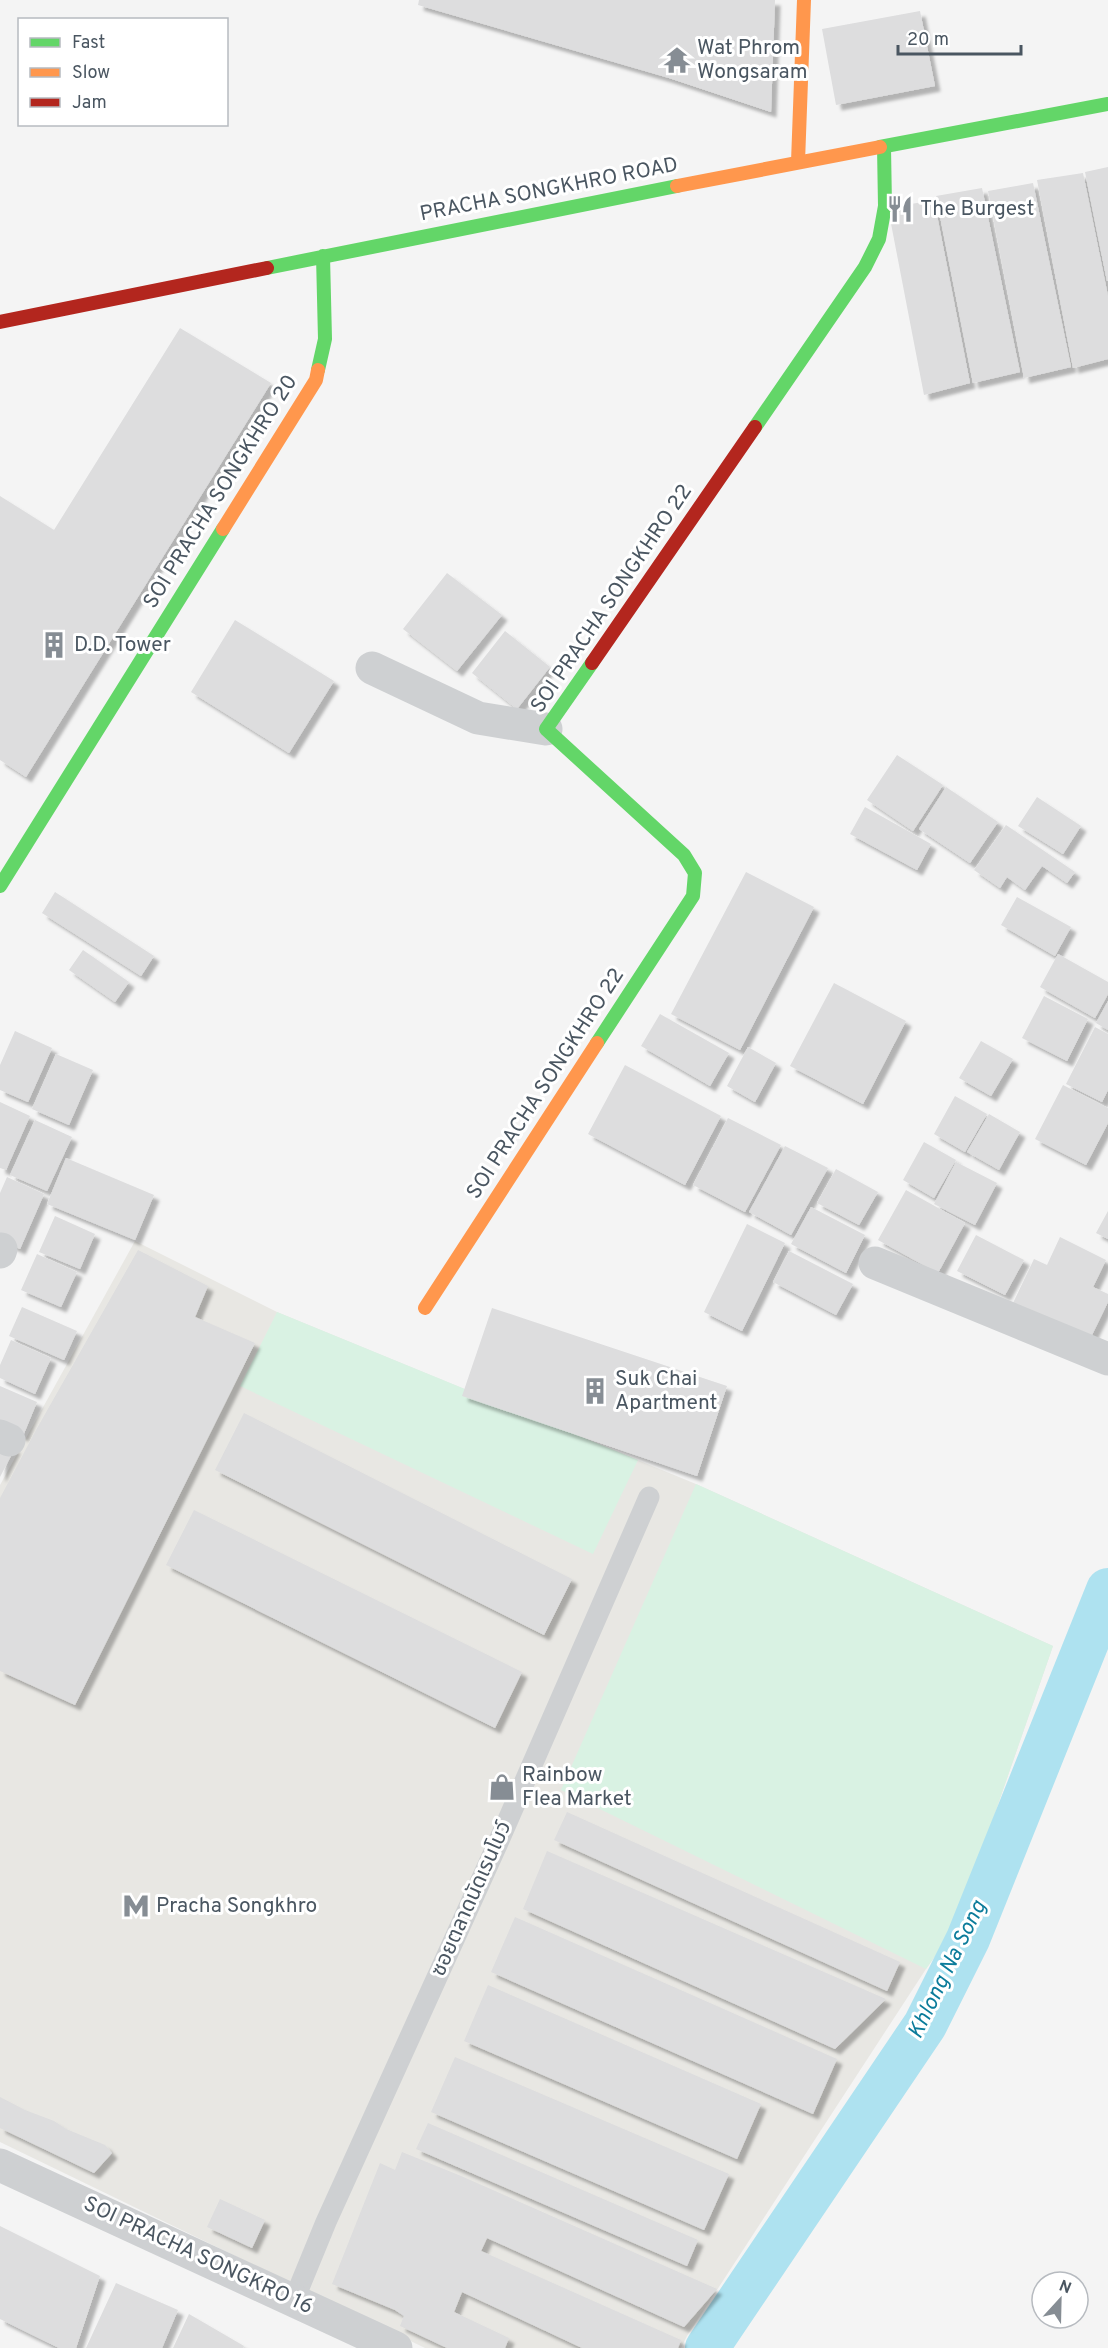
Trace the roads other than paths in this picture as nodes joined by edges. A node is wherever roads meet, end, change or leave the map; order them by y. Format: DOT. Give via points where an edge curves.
graph roads {
  1 [pos="804,0"];
  2 [pos="1108,104"];
  3 [pos="884,147"];
  4 [pos="798,162"];
  5 [pos="323,256"];
  6 [pos="0,322"];
  7 [pos="372,668"];
  8 [pos="546,729"];
  9 [pos="0,886"];
  10 [pos="875,1263"];
  11 [pos="425,1308"];
  12 [pos="1108,1359"];
  13 [pos="649,1497"];
  14 [pos="0,2165"];
  15 [pos="294,2300"];
  16 [pos="396,2348"];
  1 -- 4 [label="street"];
  2 -- 3 [label="street, PRACHA SONGKHRO ROAD"];
  3 -- 4 [label="street, PRACHA SONGKHRO ROAD"];
  3 -- 8 [label="street, SOI PRACHA SONGKHRO 22" via="885,206 879,238 865,267"];
  4 -- 5 [label="street, PRACHA SONGKHRO ROAD"];
  5 -- 6 [label="street, PRACHA SONGKHRO ROAD"];
  5 -- 9 [label="street, SOI PRACHA SONGKHRO 20" via="325,339 316,380"];
  7 -- 8 [label="street" via="478,718"];
  8 -- 11 [label="street, SOI PRACHA SONGKHRO 22" via="684,855 694,873 693,896"];
  10 -- 12 [label="street"];
  13 -- 15 [label="lane, ซอยตลาดนัดเรนโบว์"];
  14 -- 15 [label="street, SOI PRACHA SONGKRO 16"];
  15 -- 16 [label="street, SOI PRACHA SONGKRO 16"];
}
